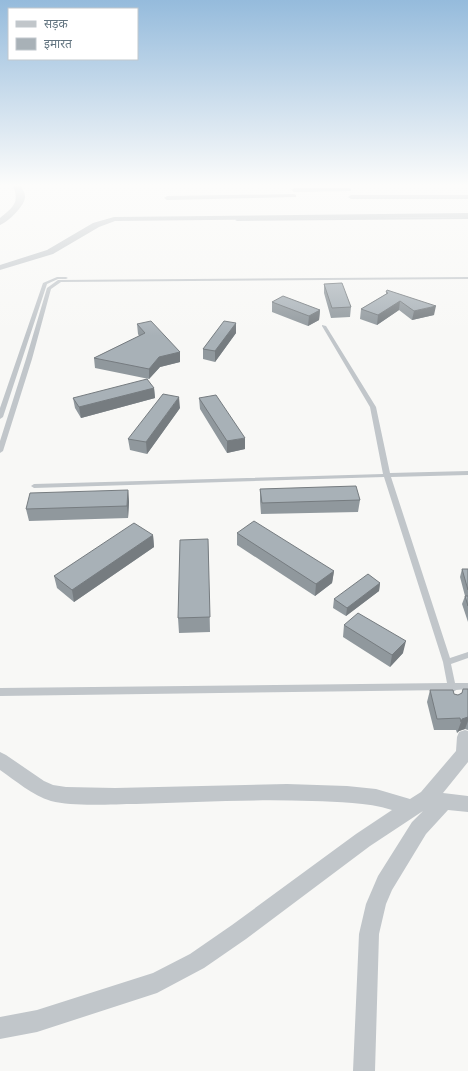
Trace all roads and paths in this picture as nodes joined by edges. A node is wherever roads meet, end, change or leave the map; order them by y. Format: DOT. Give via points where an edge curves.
graph roads {
  1 [pos="77,236"];
  2 [pos="0,268"];
  3 [pos="468,273"];
  4 [pos="468,278"];
  5 [pos="324,326"];
  6 [pos="0,417"];
  7 [pos="0,451"];
  8 [pos="468,473"];
  9 [pos="387,476"];
  10 [pos="34,486"];
  11 [pos="468,655"];
  12 [pos="447,662"];
  13 [pos="468,686"];
  14 [pos="452,690"];
  15 [pos="0,692"];
  16 [pos="465,737"];
  17 [pos="0,760"];
  18 [pos="427,802"];
  19 [pos="468,804"];
  20 [pos="0,1028"];
  21 [pos="364,1071"];
  1 -- 2 [label="street" via="50,252"];
  3 -- 6 [label="lane" via="57,278 45,283"];
  4 -- 7 [label="lane" via="60,281 49,288"];
  5 -- 9 [label="lane" via="373,407"];
  8 -- 9 [label="lane"];
  9 -- 10 [label="lane"];
  9 -- 12 [label="lane"];
  11 -- 12 [label="lane"];
  12 -- 14 [label="lane"];
  13 -- 14 [label="lane"];
  14 -- 15 [label="lane"];
  16 -- 18 [label="street" via="464,754"];
  17 -- 18 [label="street" via="38,787 66,795 154,796 287,792 347,794"];
  18 -- 19 [label="street"];
  18 -- 20 [label="street" via="363,840 239,932 163,979 37,1021"];
  18 -- 21 [label="street" via="419,828 385,883 376,904 369,934"];
}
